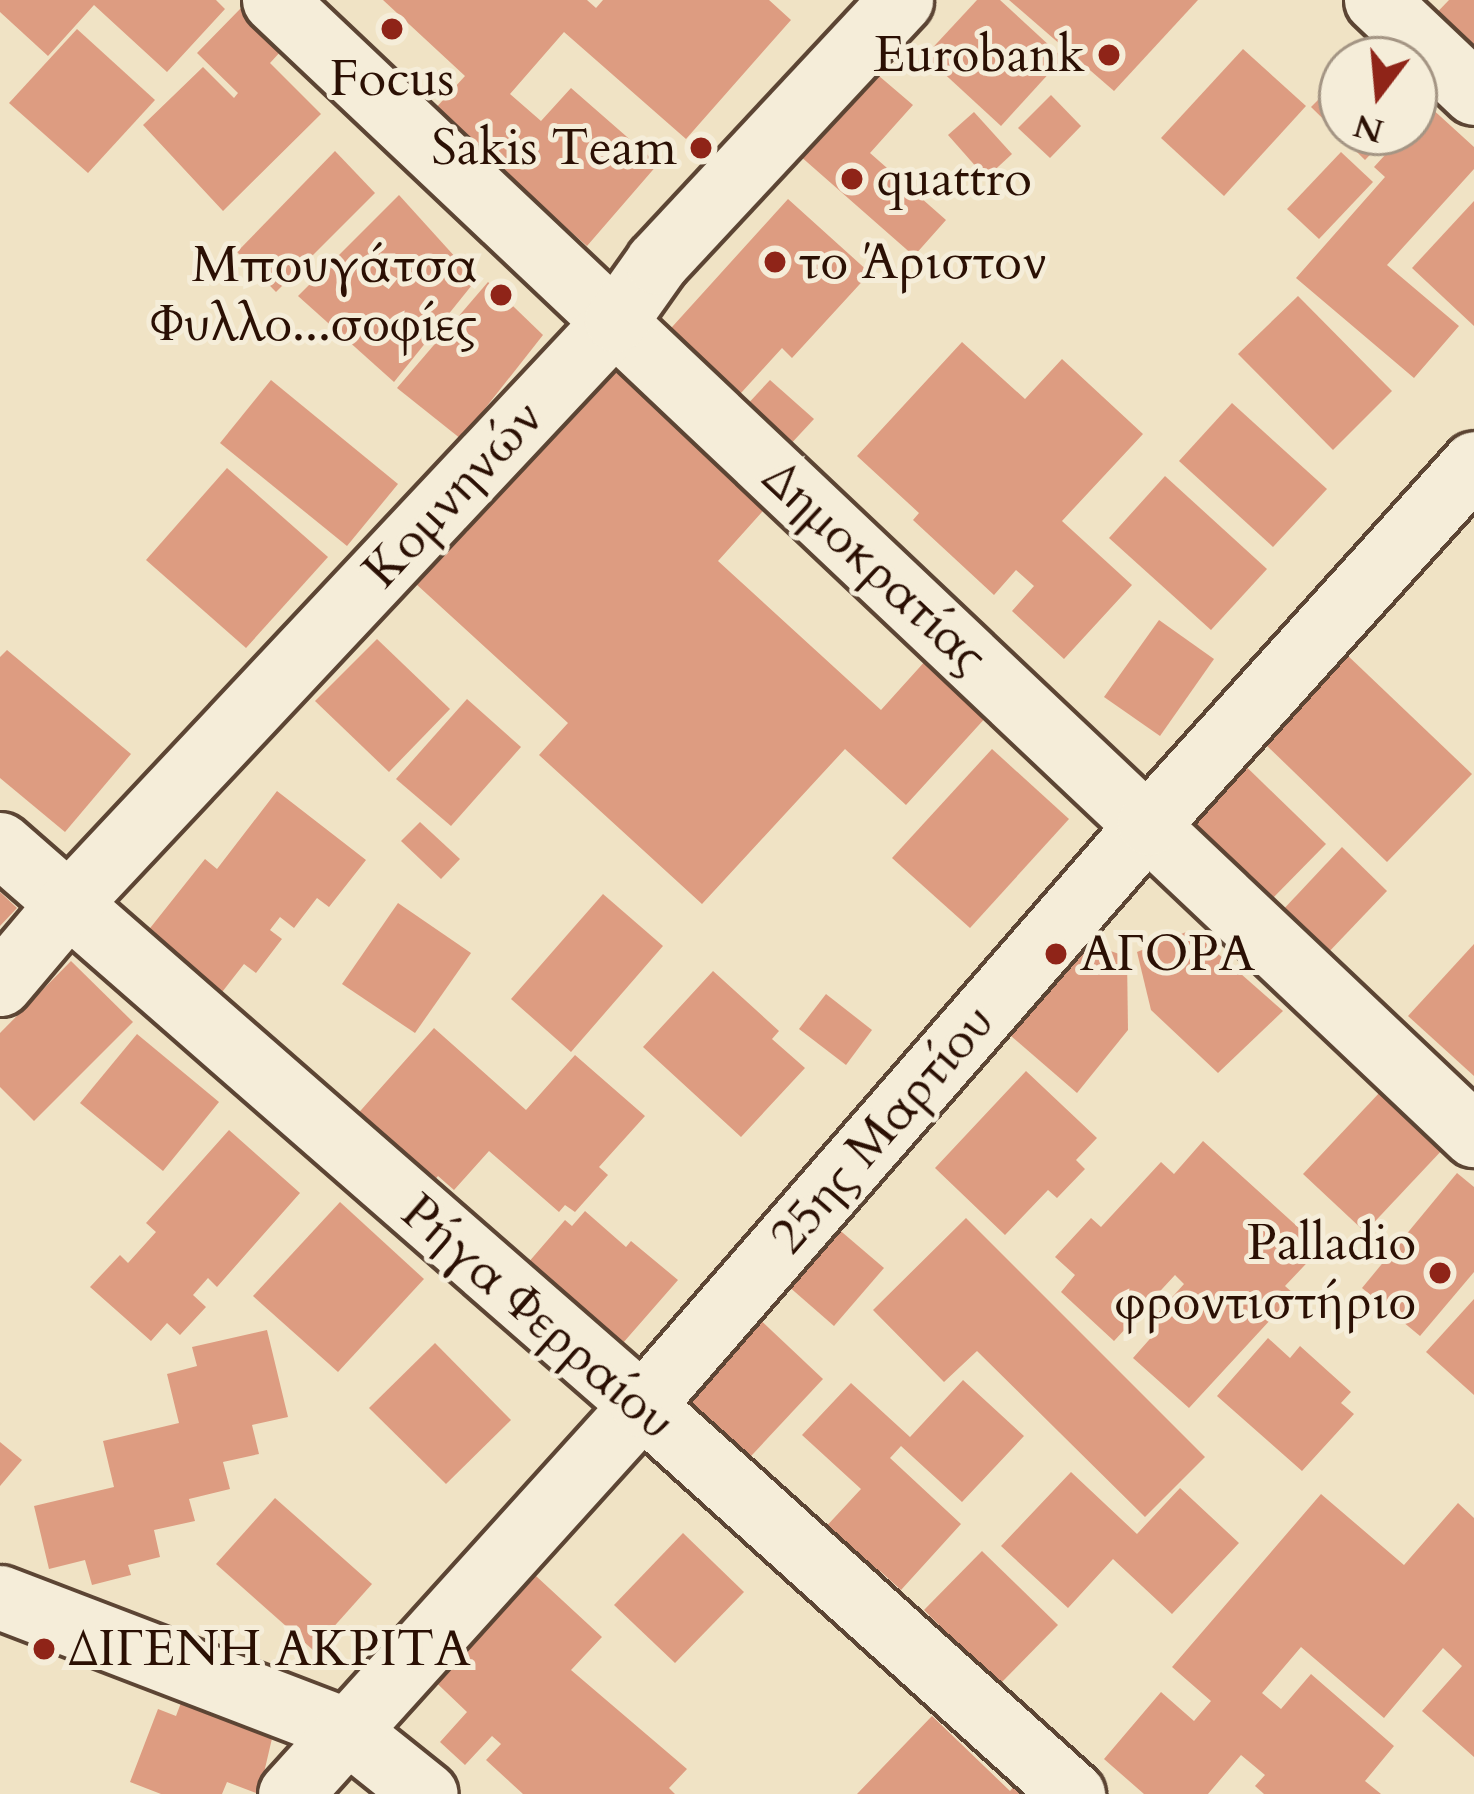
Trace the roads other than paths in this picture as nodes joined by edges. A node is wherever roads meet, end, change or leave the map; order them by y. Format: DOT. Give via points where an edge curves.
graph roads {
  1 [pos="274,0"];
  2 [pos="901,0"];
  3 [pos="1376,0"];
  4 [pos="1474,93"];
  5 [pos="616,320"];
  6 [pos="1474,463"];
  7 [pos="1149,823"];
  8 [pos="0,844"];
  9 [pos="66,906"];
  10 [pos="0,984"];
  11 [pos="1474,1135"];
  12 [pos="642,1405"];
  13 [pos="0,1597"];
  14 [pos="346,1730"];
  15 [pos="290,1794"];
  16 [pos="426,1794"];
  17 [pos="1073,1794"];
  1 -- 5 [label="street, Δημοκρατίας"];
  2 -- 5 [label="street, Κομνηνών" via="657,262"];
  3 -- 4 [label="street"];
  5 -- 7 [label="street, Δημοκρατίας"];
  5 -- 9 [label="street, Κομνηνών"];
  6 -- 7 [label="street, 25ης Μαρτίου"];
  7 -- 11 [label="street, Δημοκρατίας"];
  7 -- 12 [label="street, 25ης Μαρτίου"];
  8 -- 9 [label="street, Ρήγα Φερραίου"];
  9 -- 10 [label="street, Κομνηνών"];
  9 -- 12 [label="street, Ρήγα Φερραίου"];
  12 -- 14 [label="street, 25ης Μαρτίου"];
  12 -- 17 [label="street, Ρήγα Φερραίου"];
  13 -- 14 [label="street"];
  14 -- 15 [label="street, 25ης Μαρτίου"];
  14 -- 16 [label="street"];
}
